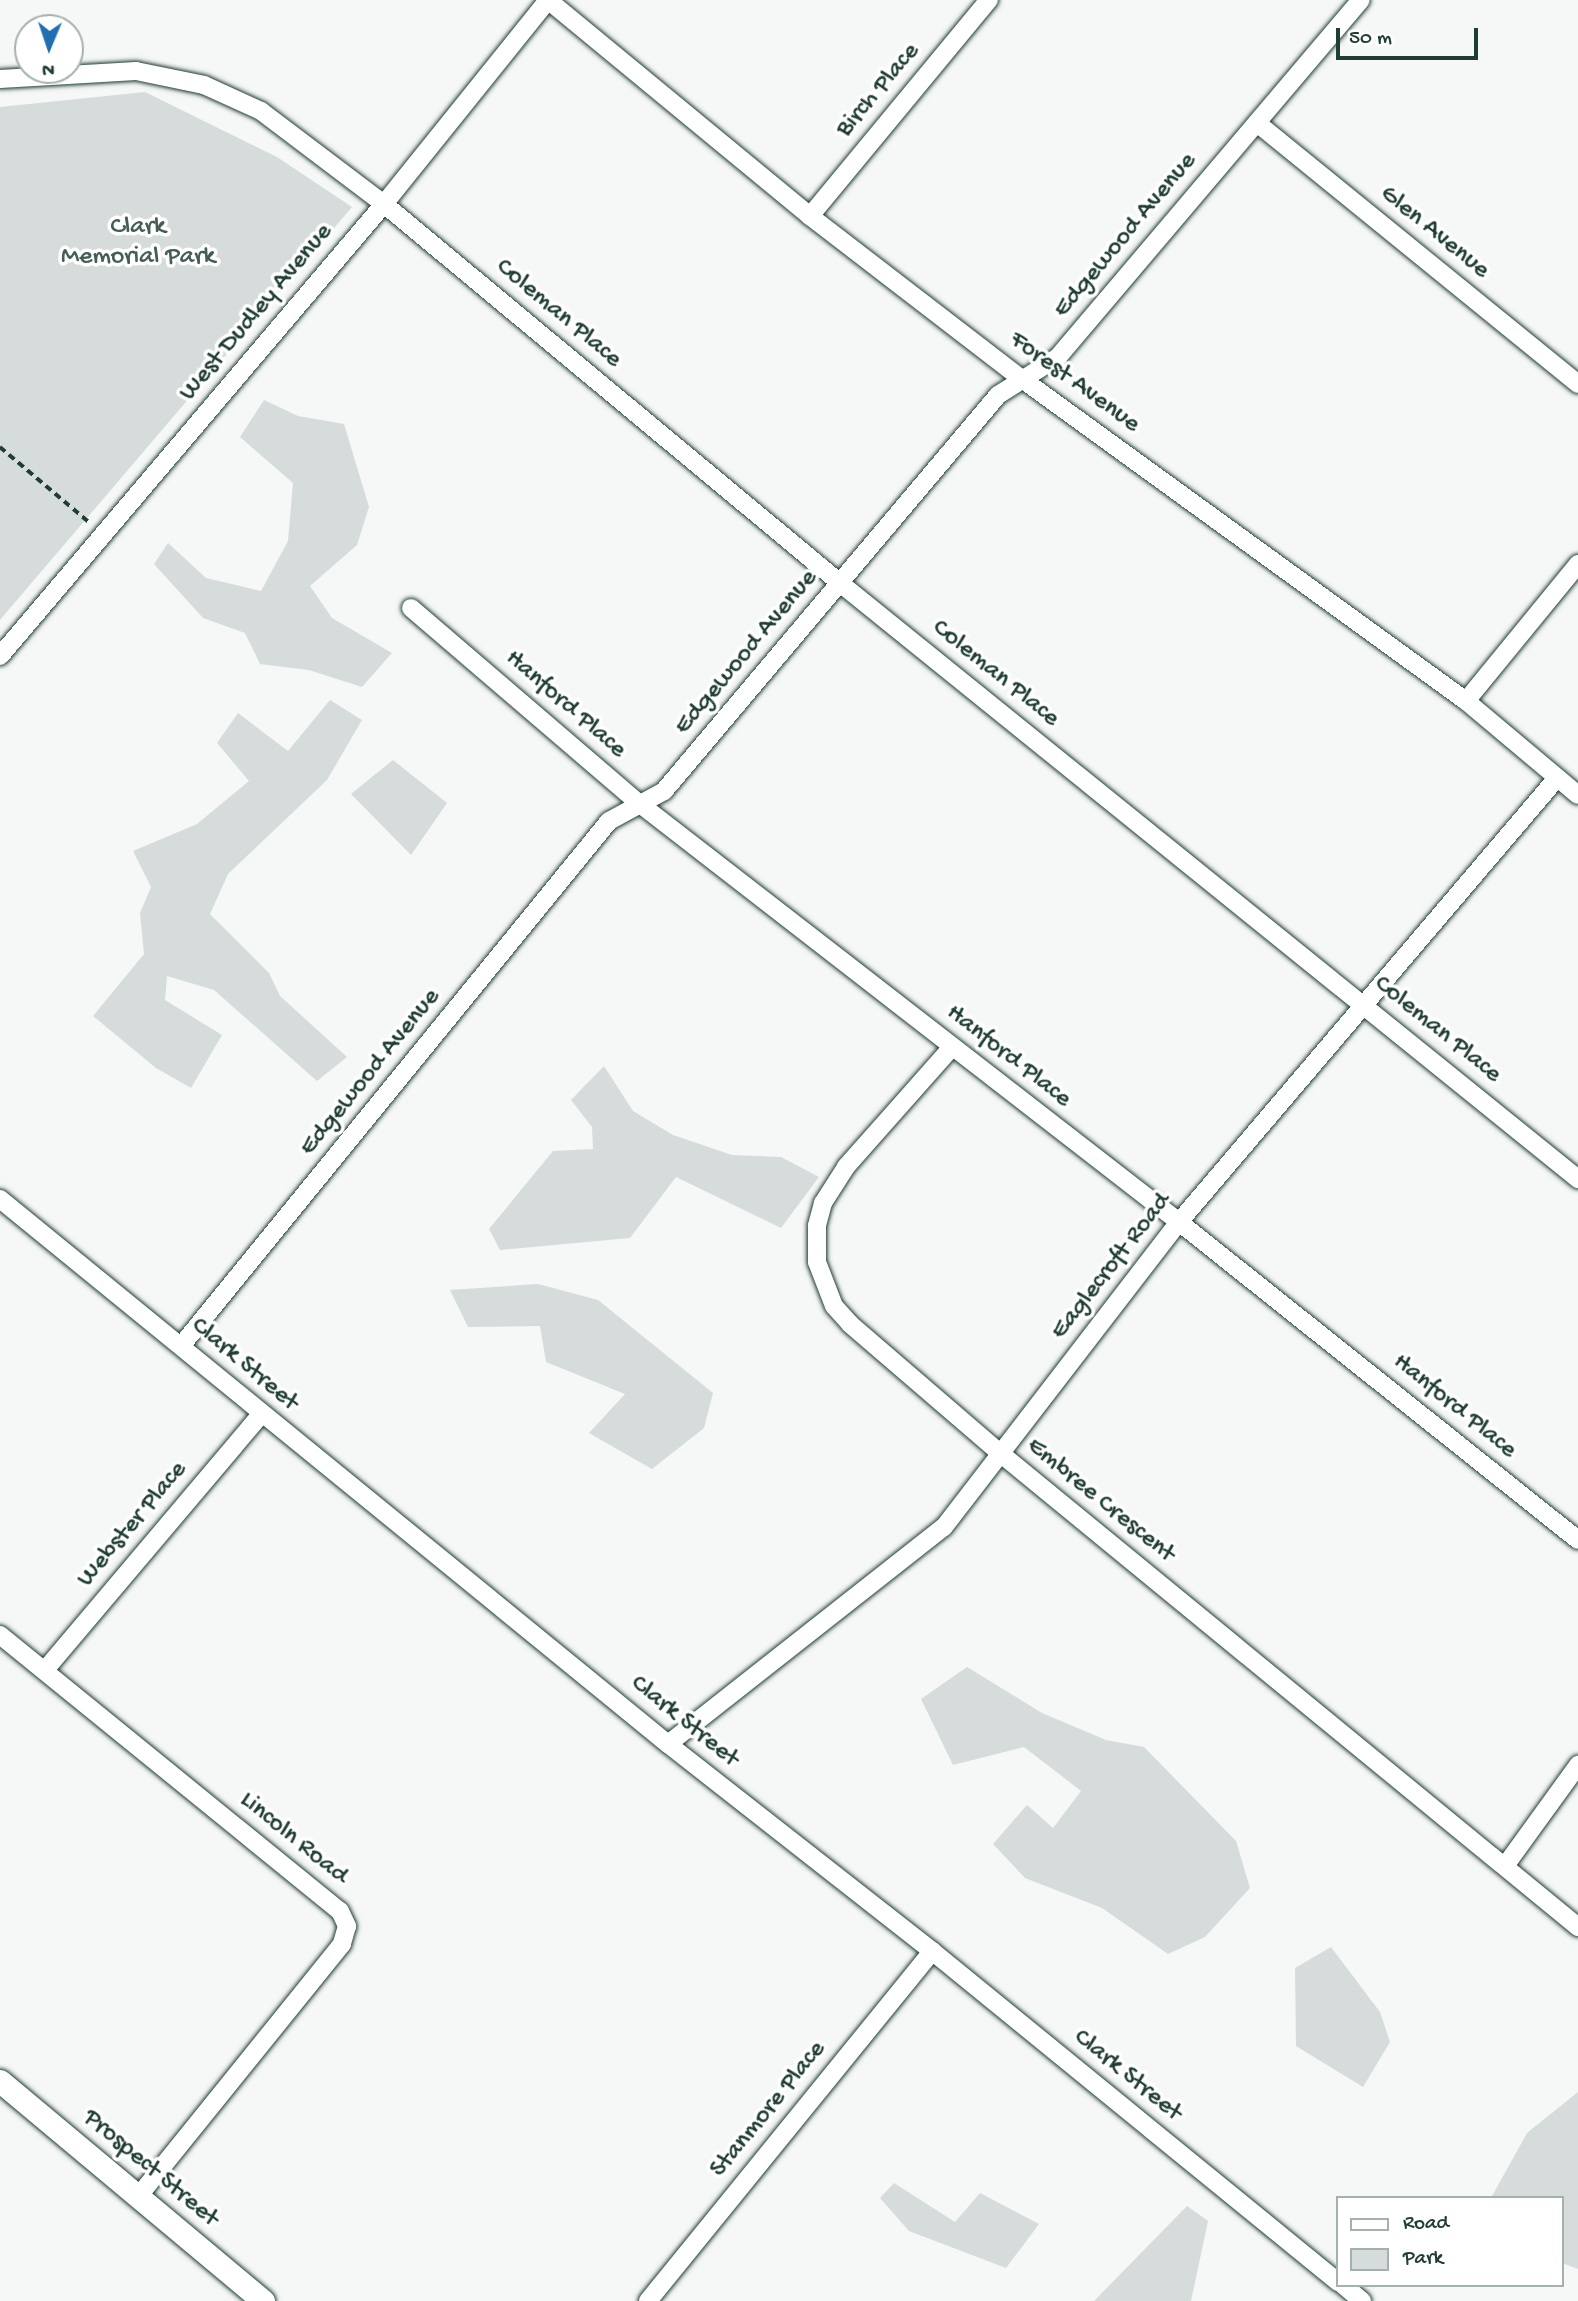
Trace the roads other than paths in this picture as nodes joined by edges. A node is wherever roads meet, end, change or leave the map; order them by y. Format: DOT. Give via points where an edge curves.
graph roads {
  1 [pos="548,0"];
  2 [pos="989,0"];
  3 [pos="1361,0"];
  4 [pos="0,79"];
  5 [pos="1257,123"];
  6 [pos="384,204"];
  7 [pos="810,216"];
  8 [pos="1022,379"];
  9 [pos="1578,384"];
  10 [pos="1578,565"];
  11 [pos="840,583"];
  12 [pos="411,608"];
  13 [pos="0,656"];
  14 [pos="1466,701"];
  15 [pos="1557,778"];
  16 [pos="1578,795"];
  17 [pos="640,804"];
  18 [pos="1365,1005"];
  19 [pos="952,1047"];
  20 [pos="1578,1179"];
  21 [pos="0,1199"];
  22 [pos="1180,1222"];
  23 [pos="181,1346"];
  24 [pos="261,1413"];
  25 [pos="1000,1453"];
  26 [pos="1578,1539"];
  27 [pos="0,1635"];
  28 [pos="45,1670"];
  29 [pos="668,1744"];
  30 [pos="1578,1765"];
  31 [pos="1505,1866"];
  32 [pos="1578,1927"];
  33 [pos="932,1951"];
  34 [pos="0,2081"];
  35 [pos="139,2196"];
  36 [pos="1336,2282"];
  37 [pos="263,2301"];
  38 [pos="648,2301"];
  1 -- 6 [label="street, West Dudley Avenue"];
  1 -- 7 [label="street, Forest Avenue"];
  2 -- 7 [label="street, Birch Place"];
  3 -- 5 [label="street, Edgewood Avenue"];
  4 -- 6 [label="street, Coleman Place" via="136,71 204,85 261,111"];
  5 -- 8 [label="street, Edgewood Avenue" via="1058,357"];
  5 -- 9 [label="street, Glen Avenue"];
  6 -- 11 [label="street, Coleman Place"];
  6 -- 13 [label="street, West Dudley Avenue"];
  7 -- 8 [label="street, Forest Avenue"];
  8 -- 11 [label="street, Edgewood Avenue" via="998,395"];
  8 -- 14 [label="street, Forest Avenue"];
  10 -- 14 [label="street"];
  11 -- 17 [label="street, Edgewood Avenue" via="664,791"];
  11 -- 18 [label="street, Coleman Place"];
  12 -- 17 [label="street, Hanford Place"];
  14 -- 15 [label="street, Forest Avenue"];
  15 -- 16 [label="street, Forest Avenue"];
  15 -- 18 [label="street, Eaglecroft Road"];
  17 -- 19 [label="street, Hanford Place"];
  17 -- 23 [label="street, Edgewood Avenue" via="609,821"];
  18 -- 20 [label="street, Coleman Place"];
  18 -- 22 [label="street, Eaglecroft Road"];
  19 -- 22 [label="street, Hanford Place"];
  19 -- 25 [label="street, Embree Crescent" via="834,1182 817,1226 817,1262 824,1285 850,1324"];
  21 -- 23 [label="street, Clark Street"];
  22 -- 25 [label="street, Eaglecroft Road"];
  22 -- 26 [label="street, Hanford Place"];
  23 -- 24 [label="street, Clark Street"];
  24 -- 28 [label="street, Webster Place"];
  24 -- 29 [label="street, Clark Street"];
  25 -- 29 [label="street, Eaglecroft Road" via="943,1527 920,1549"];
  25 -- 31 [label="street, Embree Crescent"];
  27 -- 28 [label="street, Lincoln Road"];
  28 -- 35 [label="street, Lincoln Road" via="340,1911 346,1926 342,1944"];
  29 -- 33 [label="street, Clark Street"];
  30 -- 31 [label="street"];
  31 -- 32 [label="street, Embree Crescent"];
  33 -- 36 [label="street, Clark Street"];
  33 -- 38 [label="street, Stanmore Place"];
  34 -- 35 [label="street, Prospect Street"];
  35 -- 37 [label="street, Prospect Street"];
}
